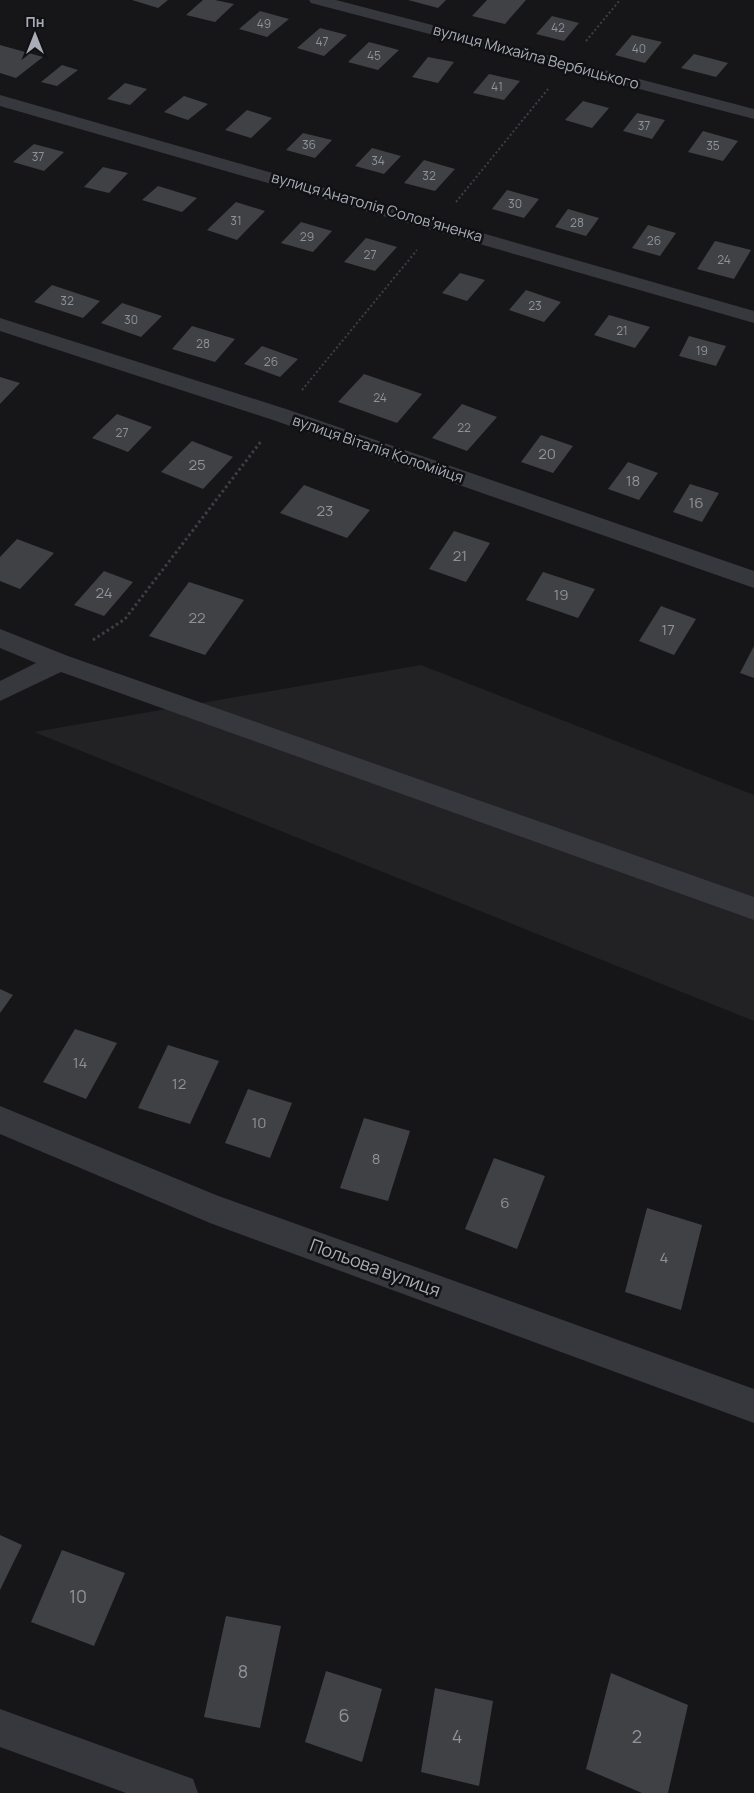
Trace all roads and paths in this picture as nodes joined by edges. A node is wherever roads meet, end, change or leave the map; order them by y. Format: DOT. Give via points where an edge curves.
graph roads {
  1 [pos="317,0"];
  2 [pos="620,0"];
  3 [pos="567,65"];
  4 [pos="0,100"];
  5 [pos="754,114"];
  6 [pos="438,224"];
  7 [pos="754,317"];
  8 [pos="0,324"];
  9 [pos="281,415"];
  10 [pos="754,580"];
  11 [pos="0,638"];
  12 [pos="59,662"];
  13 [pos="0,692"];
  14 [pos="754,909"];
  15 [pos="0,1120"];
  16 [pos="754,1406"];
  17 [pos="0,1728"];
  18 [pos="179,1793"];
  1 -- 3 [label="street, вулиця Михайла Вербицького"];
  2 -- 3 [label="path"];
  3 -- 5 [label="street, вулиця Михайла Вербицького"];
  3 -- 6 [label="path"];
  4 -- 6 [label="street, вулиця Анатолія Соловʼяненка"];
  6 -- 7 [label="street, вулиця Анатолія Соловʼяненка"];
  6 -- 9 [label="path"];
  8 -- 9 [label="street, вулиця Віталія Коломійця"];
  9 -- 10 [label="street, вулиця Віталія Коломійця"];
  9 -- 12 [label="path" via="125,619"];
  11 -- 12 [label="street"];
  12 -- 13 [label="street"];
  12 -- 14 [label="street"];
  15 -- 16 [label="street, Польова вулиця" via="210,1208"];
  17 -- 18 [label="street"];
}
